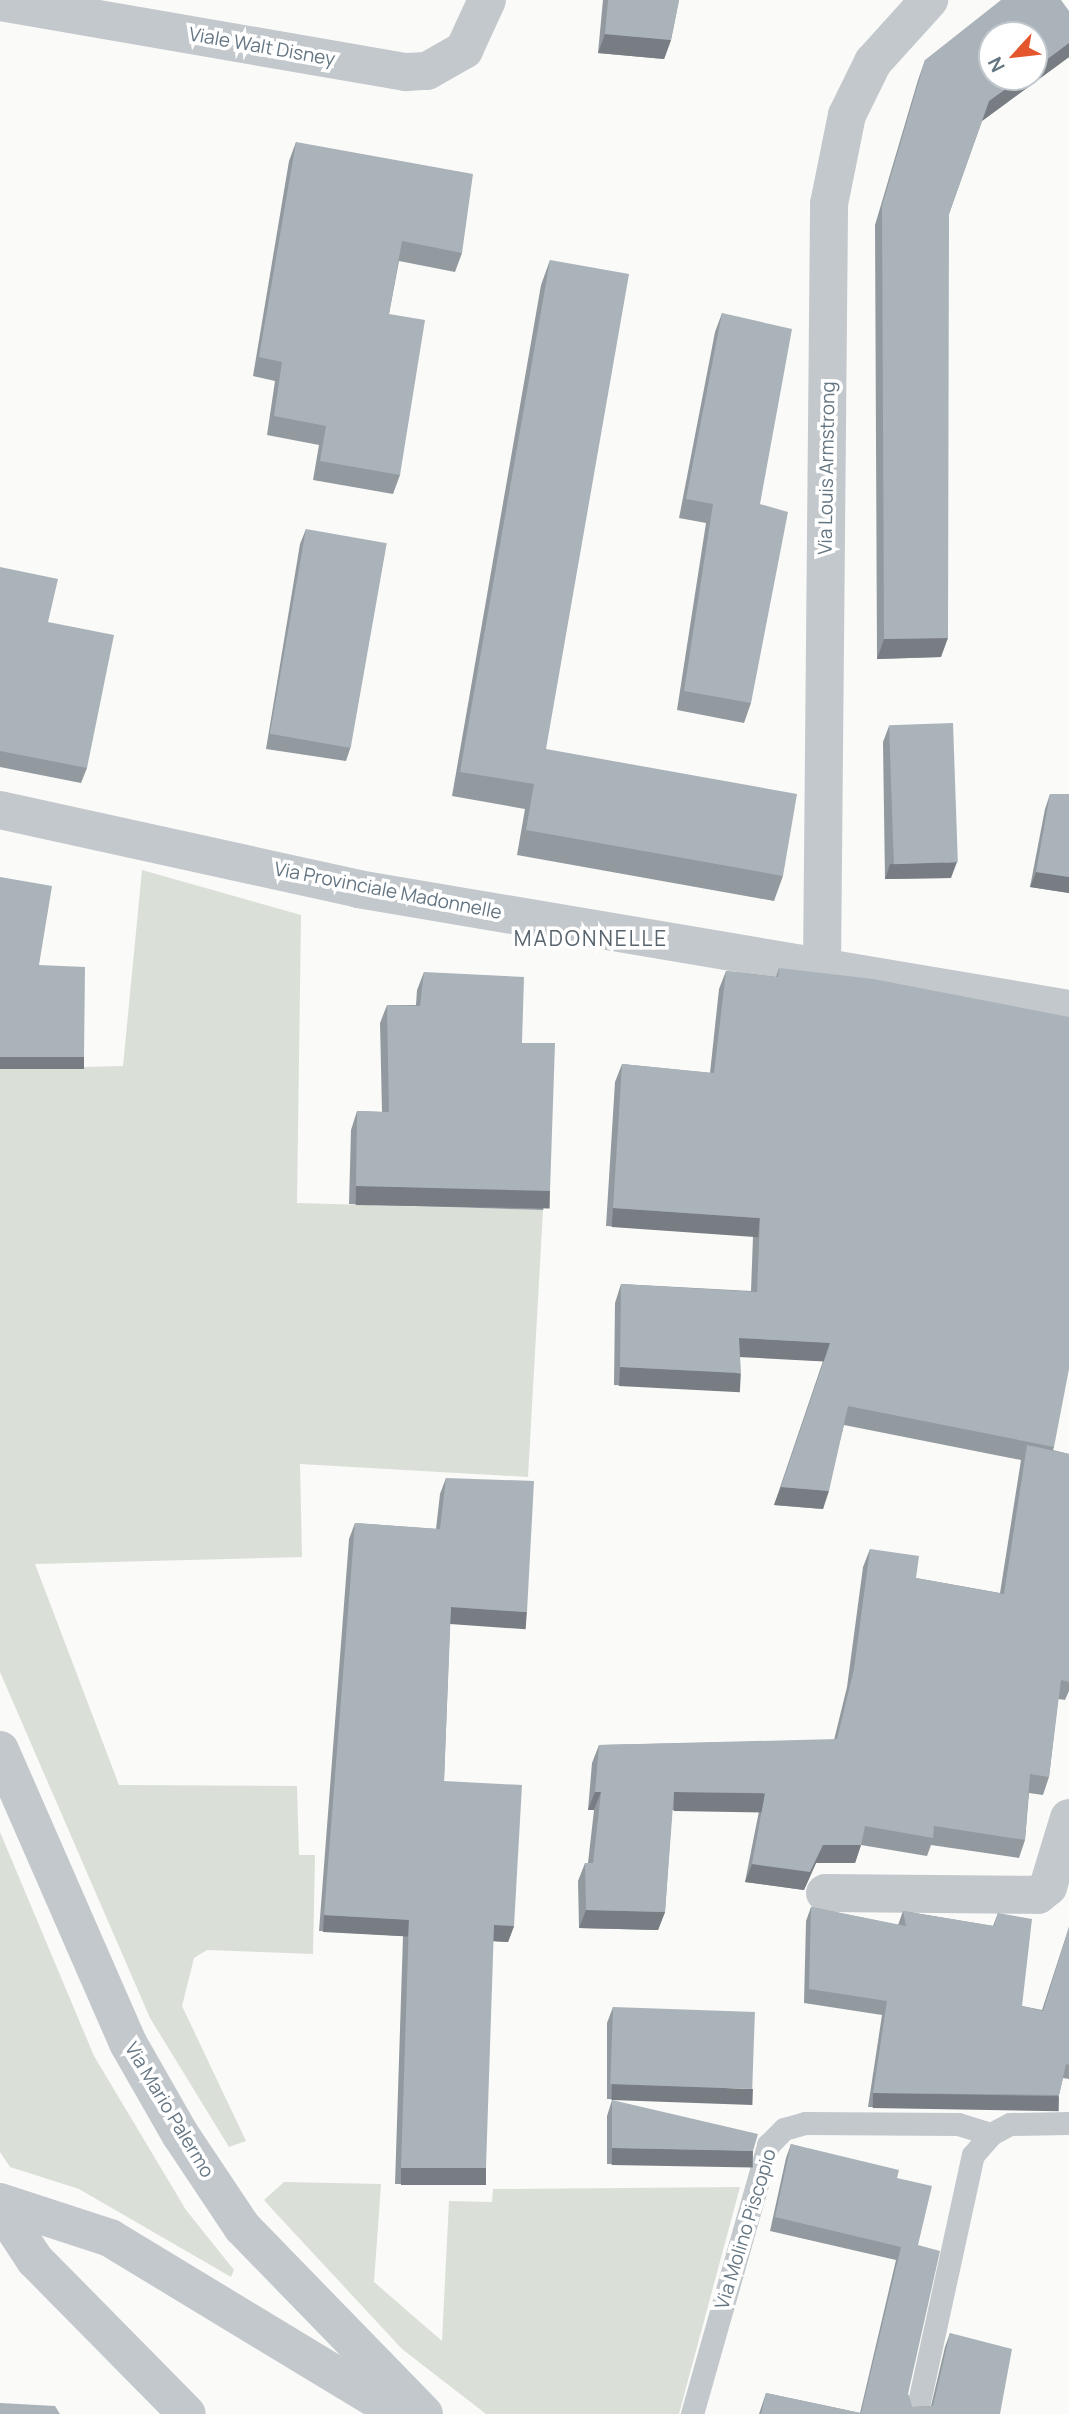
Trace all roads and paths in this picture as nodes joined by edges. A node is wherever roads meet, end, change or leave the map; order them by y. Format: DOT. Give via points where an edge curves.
graph roads {
  1 [pos="487,0"];
  2 [pos="929,0"];
  3 [pos="0,2"];
  4 [pos="0,810"];
  5 [pos="822,967"];
  6 [pos="1069,1009"];
  7 [pos="0,1750"];
  8 [pos="1069,1818"];
  9 [pos="825,1893"];
  10 [pos="1057,1895"];
  11 [pos="1069,2123"];
  12 [pos="991,2134"];
  13 [pos="0,2205"];
  14 [pos="917,2411"];
  15 [pos="187,2414"];
  16 [pos="401,2414"];
  17 [pos="424,2414"];
  18 [pos="692,2414"];
  1 -- 3 [label="street, Viale Walt Disney" via="464,50 427,71 406,72"];
  2 -- 5 [label="street, Via Louis Armstrong" via="873,62 847,115 830,204"];
  4 -- 5 [label="street, Via Provinciale Madonnelle" via="358,889"];
  5 -- 6 [label="street, Via Provinciale Madonnelle"];
  7 -- 17 [label="street, Via Mario Palermo" via="128,2043 180,2134 242,2227"];
  8 -- 10 [label="street"];
  9 -- 10 [label="street"];
  11 -- 12 [label="lane" via="1010,2124"];
  12 -- 14 [label="lane" via="973,2155"];
  12 -- 18 [label="lane, Via Molino Piscopio" via="958,2124 805,2123 783,2129 768,2145"];
  13 -- 15 [label="street" via="35,2260"];
  13 -- 16 [label="street" via="110,2238"];
}
